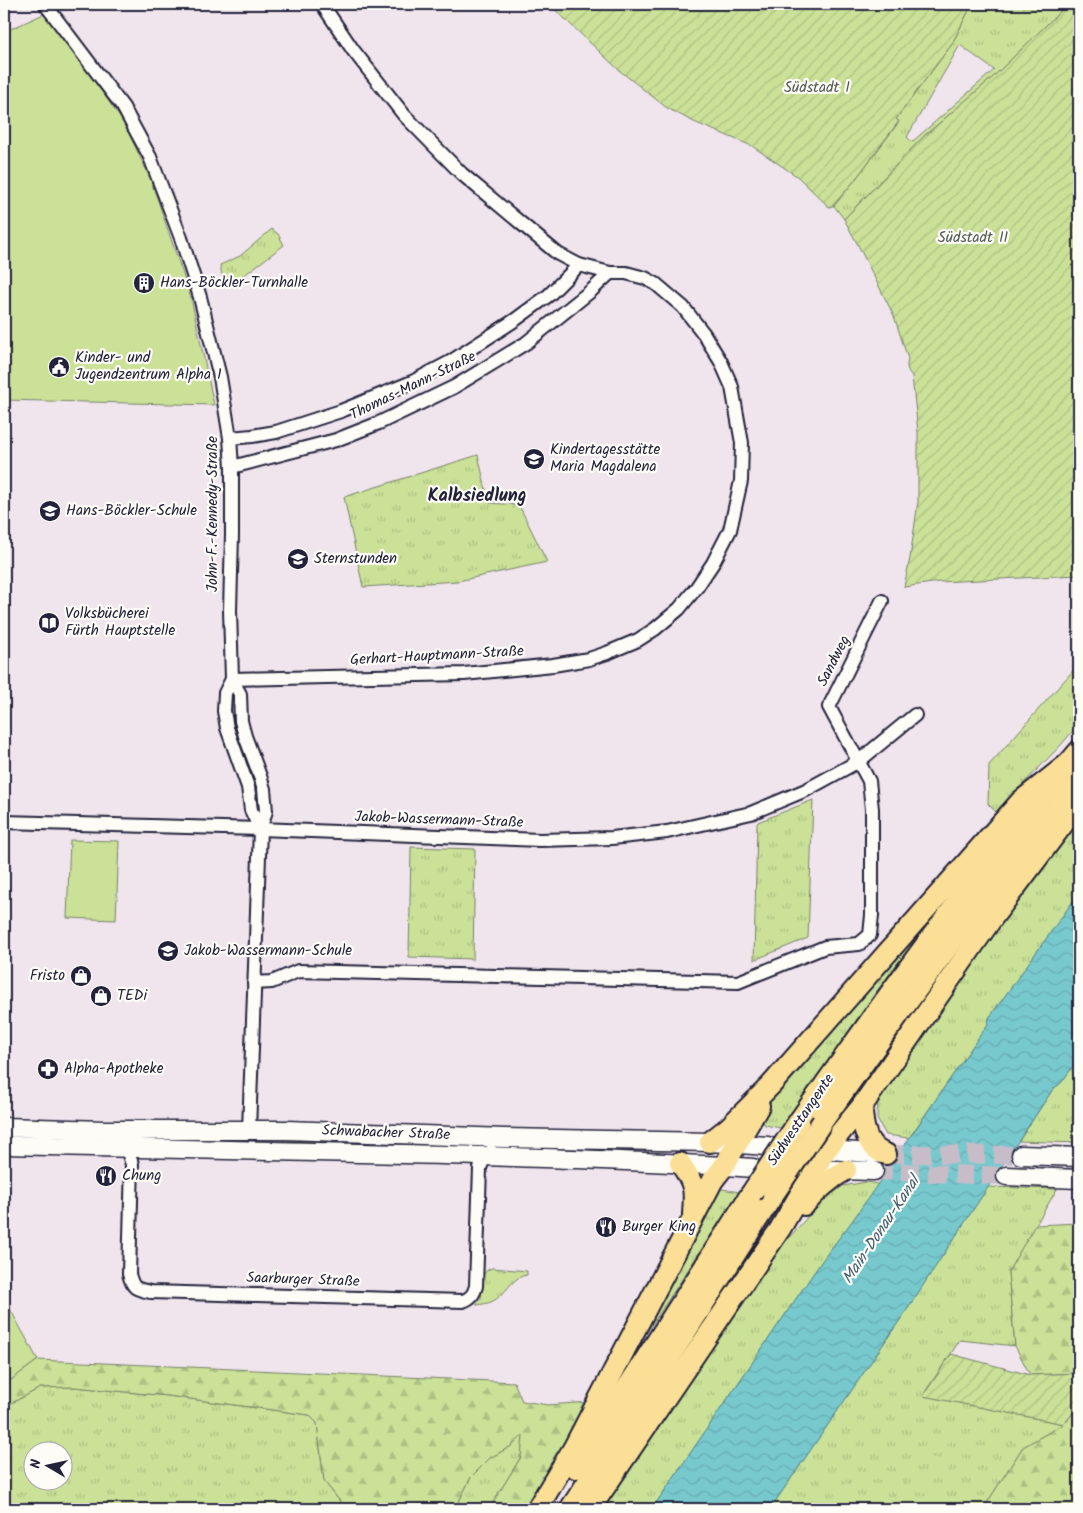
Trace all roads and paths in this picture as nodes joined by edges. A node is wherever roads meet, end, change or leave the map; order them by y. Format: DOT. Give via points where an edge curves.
graph roads {
  1 [pos="45,4"];
  2 [pos="322,4"];
  3 [pos="579,265"];
  4 [pos="610,273"];
  5 [pos="230,438"];
  6 [pos="232,466"];
  7 [pos="882,601"];
  8 [pos="232,679"];
  9 [pos="915,715"];
  10 [pos="1074,757"];
  11 [pos="859,761"];
  12 [pos="1079,781"];
  13 [pos="1079,803"];
  14 [pos="4,822"];
  15 [pos="260,829"];
  16 [pos="254,983"];
  17 [pos="771,1085"];
  18 [pos="862,1106"];
  19 [pos="4,1127"];
  20 [pos="105,1130"];
  21 [pos="249,1130"];
  22 [pos="505,1138"];
  23 [pos="710,1142"];
  24 [pos="737,1144"];
  25 [pos="4,1145"];
  26 [pos="126,1146"];
  27 [pos="768,1146"];
  28 [pos="820,1149"];
  29 [pos="886,1154"];
  30 [pos="485,1156"];
  31 [pos="1021,1156"];
  32 [pos="1079,1157"];
  33 [pos="680,1163"];
  34 [pos="724,1166"];
  35 [pos="753,1168"];
  36 [pos="808,1170"];
  37 [pos="846,1170"];
  38 [pos="874,1171"];
  39 [pos="1006,1176"];
  40 [pos="1079,1179"];
  41 [pos="692,1219"];
  42 [pos="780,1229"];
  43 [pos="537,1509"];
  44 [pos="550,1509"];
  45 [pos="570,1509"];
  46 [pos="590,1509"];
  1 -- 5 [label="street, John-F.-Kennedy-Straße" via="123,107 150,157 200,297 220,377"];
  2 -- 3 [label="street, Gerhart-Hauptmann-Straße" via="353,50 413,124 470,180 558,254"];
  3 -- 4 [label="street, Gerhart-Hauptmann-Straße"];
  3 -- 5 [label="street, Thomas-Mann-Straße" via="549,295 515,320 412,382 341,411 276,432"];
  4 -- 6 [label="street, Thomas-Mann-Straße" via="526,343 454,387 336,440"];
  4 -- 8 [label="street, Gerhart-Hauptmann-Straße" via="645,278 683,307 721,362 732,386 738,414 742,481 730,530 713,563 679,609 638,640 589,659 553,665 464,674"];
  5 -- 6 [label="street, John-F.-Kennedy-Straße"];
  6 -- 8 [label="street, John-F.-Kennedy-Straße"];
  7 -- 11 [label="street, Sandweg" via="829,707"];
  8 -- 15 [label="street, John-F.-Kennedy-Straße" via="224,693 227,728 248,787 251,810"];
  9 -- 11 [label="street, Jakob-Wassermann-Straße"];
  10 -- 17 [label="highway" via="1021,801"];
  10 -- 44 [label="highway, Südwesttangente, bridge" via="965,892 799,1121"];
  11 -- 15 [label="street, Jakob-Wassermann-Straße" via="806,790 751,813 667,832 612,838 540,840"];
  11 -- 16 [label="street" via="869,781 872,809 872,916 870,936 859,944 825,947 738,982 298,971 272,982"];
  12 -- 45 [label="highway, Südwesttangente, bridge" via="978,907 822,1122"];
  13 -- 18 [label="highway" via="993,917"];
  14 -- 15 [label="street, Jakob-Wassermann-Straße"];
  15 -- 16 [label="street, John-F.-Kennedy-Straße"];
  16 -- 21 [label="street, John-F.-Kennedy-Straße"];
  17 -- 23 [label="highway"];
  17 -- 24 [label="highway"];
  18 -- 28 [label="highway"];
  18 -- 29 [label="highway" via="867,1136 875,1149"];
  19 -- 20 [label="main road, Schwabacher Straße"];
  20 -- 21 [label="main road, Schwabacher Straße"];
  20 -- 26 [label="street"];
  21 -- 22 [label="main road, Schwabacher Straße"];
  22 -- 23 [label="main road, Schwabacher Straße"];
  22 -- 30 [label="street"];
  23 -- 24 [label="main road, Schwabacher Straße"];
  24 -- 27 [label="main road, Schwabacher Straße"];
  24 -- 34 [label="highway"];
  25 -- 26 [label="main road, Schwabacher Straße"];
  26 -- 30 [label="main road, Schwabacher Straße"];
  26 -- 30 [label="street, Saarburger Straße" via="132,1164 129,1274 135,1288 151,1292 443,1301 462,1301 474,1294 480,1168"];
  28 -- 29 [label="main road"];
  28 -- 36 [label="highway"];
  30 -- 33 [label="main road, Schwabacher Straße"];
  31 -- 32 [label="main road"];
  33 -- 34 [label="main road, Schwabacher Straße"];
  33 -- 41 [label="highway" via="692,1179"];
  34 -- 35 [label="main road, Schwabacher Straße"];
  34 -- 41 [label="highway"];
  36 -- 37 [label="main road"];
  36 -- 42 [label="highway"];
  37 -- 38 [label="main road"];
  37 -- 42 [label="highway" via="822,1186"];
  39 -- 40 [label="main road"];
  41 -- 43 [label="highway" via="573,1449"];
  42 -- 46 [label="highway"];
}
